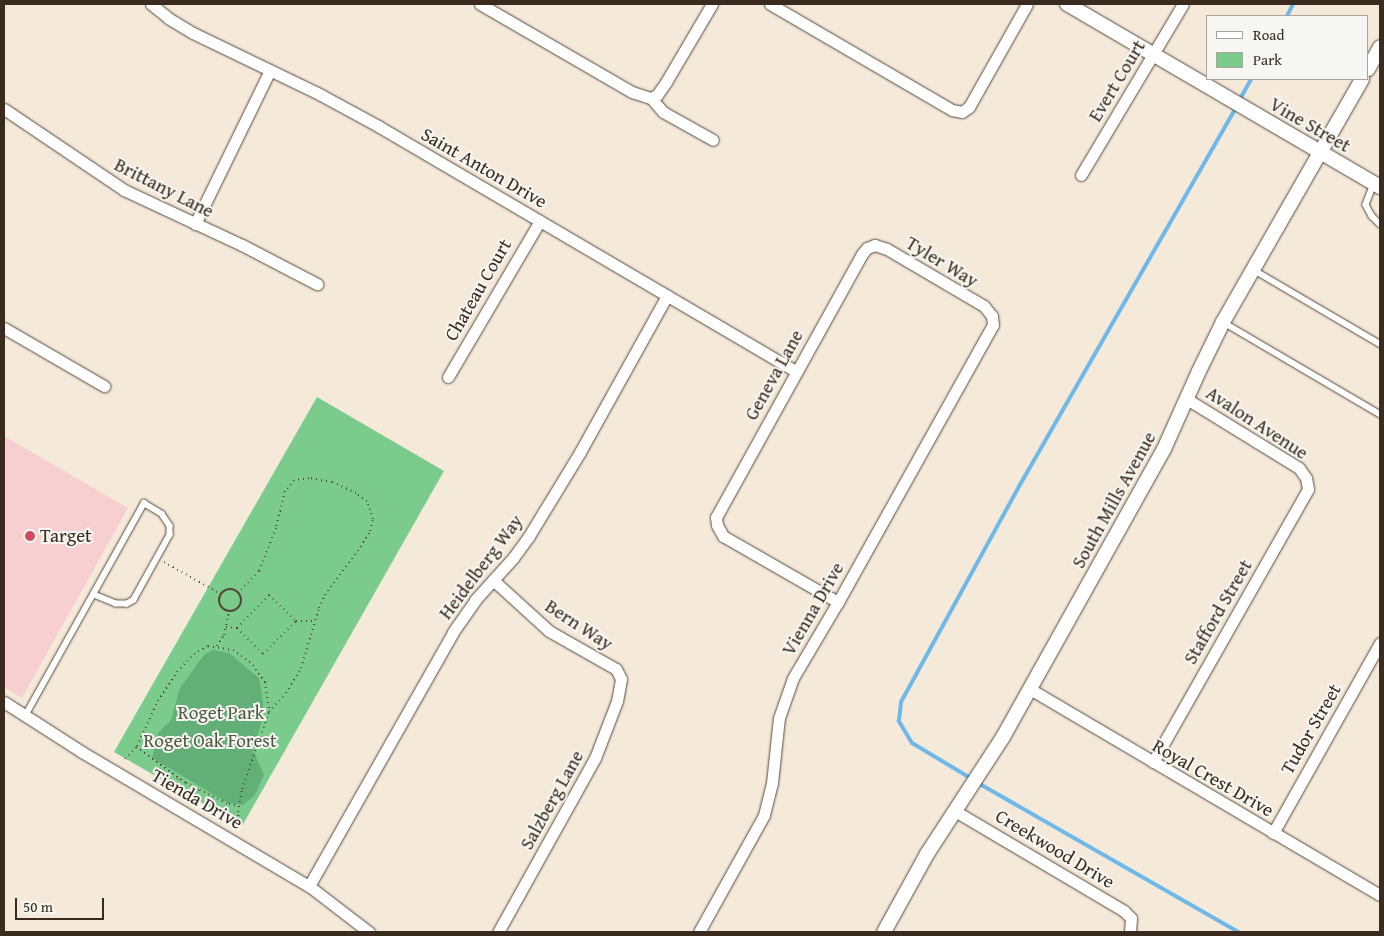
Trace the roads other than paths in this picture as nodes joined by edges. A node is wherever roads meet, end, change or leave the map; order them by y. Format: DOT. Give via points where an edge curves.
graph roads {
  1 [pos="151,4"];
  2 [pos="480,4"];
  3 [pos="712,4"];
  4 [pos="770,4"];
  5 [pos="1027,4"];
  6 [pos="1067,4"];
  7 [pos="1183,4"];
  8 [pos="1380,46"];
  9 [pos="1153,54"];
  10 [pos="1369,67"];
  11 [pos="270,70"];
  12 [pos="1361,80"];
  13 [pos="651,98"];
  14 [pos="4,109"];
  15 [pos="713,140"];
  16 [pos="1321,152"];
  17 [pos="1081,175"];
  18 [pos="1377,186"];
  19 [pos="540,220"];
  20 [pos="195,224"];
  21 [pos="1380,224"];
  22 [pos="871,246"];
  23 [pos="1252,269"];
  24 [pos="317,284"];
  25 [pos="667,296"];
  26 [pos="992,316"];
  27 [pos="1223,322"];
  28 [pos="4,328"];
  29 [pos="1380,344"];
  30 [pos="796,371"];
  31 [pos="448,377"];
  32 [pos="104,386"];
  33 [pos="1187,399"];
  34 [pos="1380,414"];
  35 [pos="1306,478"];
  36 [pos="493,580"];
  37 [pos="94,595"];
  38 [pos="838,602"];
  39 [pos="1380,643"];
  40 [pos="621,678"];
  41 [pos="1030,689"];
  42 [pos="4,702"];
  43 [pos="25,716"];
  44 [pos="1152,762"];
  45 [pos="955,811"];
  46 [pos="1273,832"];
  47 [pos="309,886"];
  48 [pos="1380,895"];
  49 [pos="1131,927"];
  50 [pos="886,931"];
  51 [pos="369,932"];
  52 [pos="498,932"];
  53 [pos="699,932"];
  1 -- 11 [label="street, Saint Anton Drive" via="181,26"];
  2 -- 13 [label="street" via="632,92"];
  3 -- 13 [label="street" via="666,82"];
  4 -- 5 [label="street" via="952,110 962,112 968,107"];
  6 -- 9 [label="street, Vine Street"];
  7 -- 9 [label="street, Evert Court"];
  8 -- 10 [label="street"];
  9 -- 16 [label="street, Vine Street"];
  9 -- 17 [label="street, Evert Court"];
  11 -- 19 [label="street, Saint Anton Drive" via="370,122"];
  11 -- 20 [label="street"];
  12 -- 16 [label="street, South Mills Avenue"];
  13 -- 15 [label="street" via="663,112"];
  14 -- 20 [label="street, Brittany Lane" via="107,180"];
  16 -- 18 [label="street, Vine Street"];
  16 -- 23 [label="street, South Mills Avenue"];
  18 -- 21 [label="lane" via="1366,205"];
  19 -- 25 [label="street, Saint Anton Drive"];
  19 -- 31 [label="street, Chateau Court"];
  20 -- 24 [label="street, Brittany Lane"];
  22 -- 26 [label="street, Tyler Way" via="887,249 984,306"];
  22 -- 30 [label="street, Geneva Lane" via="862,254"];
  23 -- 27 [label="street, South Mills Avenue"];
  23 -- 29 [label="lane"];
  25 -- 30 [label="street, Saint Anton Drive"];
  25 -- 36 [label="street, Heidelberg Way" via="536,524"];
  26 -- 38 [label="street, Vienna Drive" via="991,330"];
  27 -- 33 [label="street, South Mills Avenue"];
  27 -- 34 [label="lane"];
  28 -- 32 [label="street"];
  30 -- 38 [label="street, Geneva Lane" via="717,512 717,525 723,536"];
  33 -- 35 [label="street, Avalon Avenue" via="1299,468"];
  33 -- 41 [label="street, South Mills Avenue" via="1161,455"];
  35 -- 44 [label="street, Stafford Street" via="1308,489"];
  36 -- 40 [label="street, Bern Way" via="549,631 616,669"];
  36 -- 47 [label="street, Heidelberg Way" via="453,632"];
  37 -- 37 [label="lane" via="144,503 162,514 170,526 170,535 130,602 116,604"];
  37 -- 43 [label="lane"];
  38 -- 53 [label="street, Vienna Drive" via="784,698 764,815"];
  39 -- 46 [label="street, Tudor Street"];
  40 -- 52 [label="street, Salzberg Lane" via="617,701 595,758"];
  41 -- 44 [label="street, Royal Crest Drive"];
  41 -- 45 [label="street, South Mills Avenue"];
  42 -- 43 [label="street, Tienda Drive"];
  43 -- 47 [label="street, Tienda Drive"];
  44 -- 46 [label="street, Royal Crest Drive"];
  45 -- 49 [label="street, Creekwood Drive" via="1124,911"];
  45 -- 50 [label="street, South Mills Avenue" via="927,854"];
  46 -- 48 [label="street, Royal Crest Drive"];
  47 -- 51 [label="street, Tienda Drive"];
}
